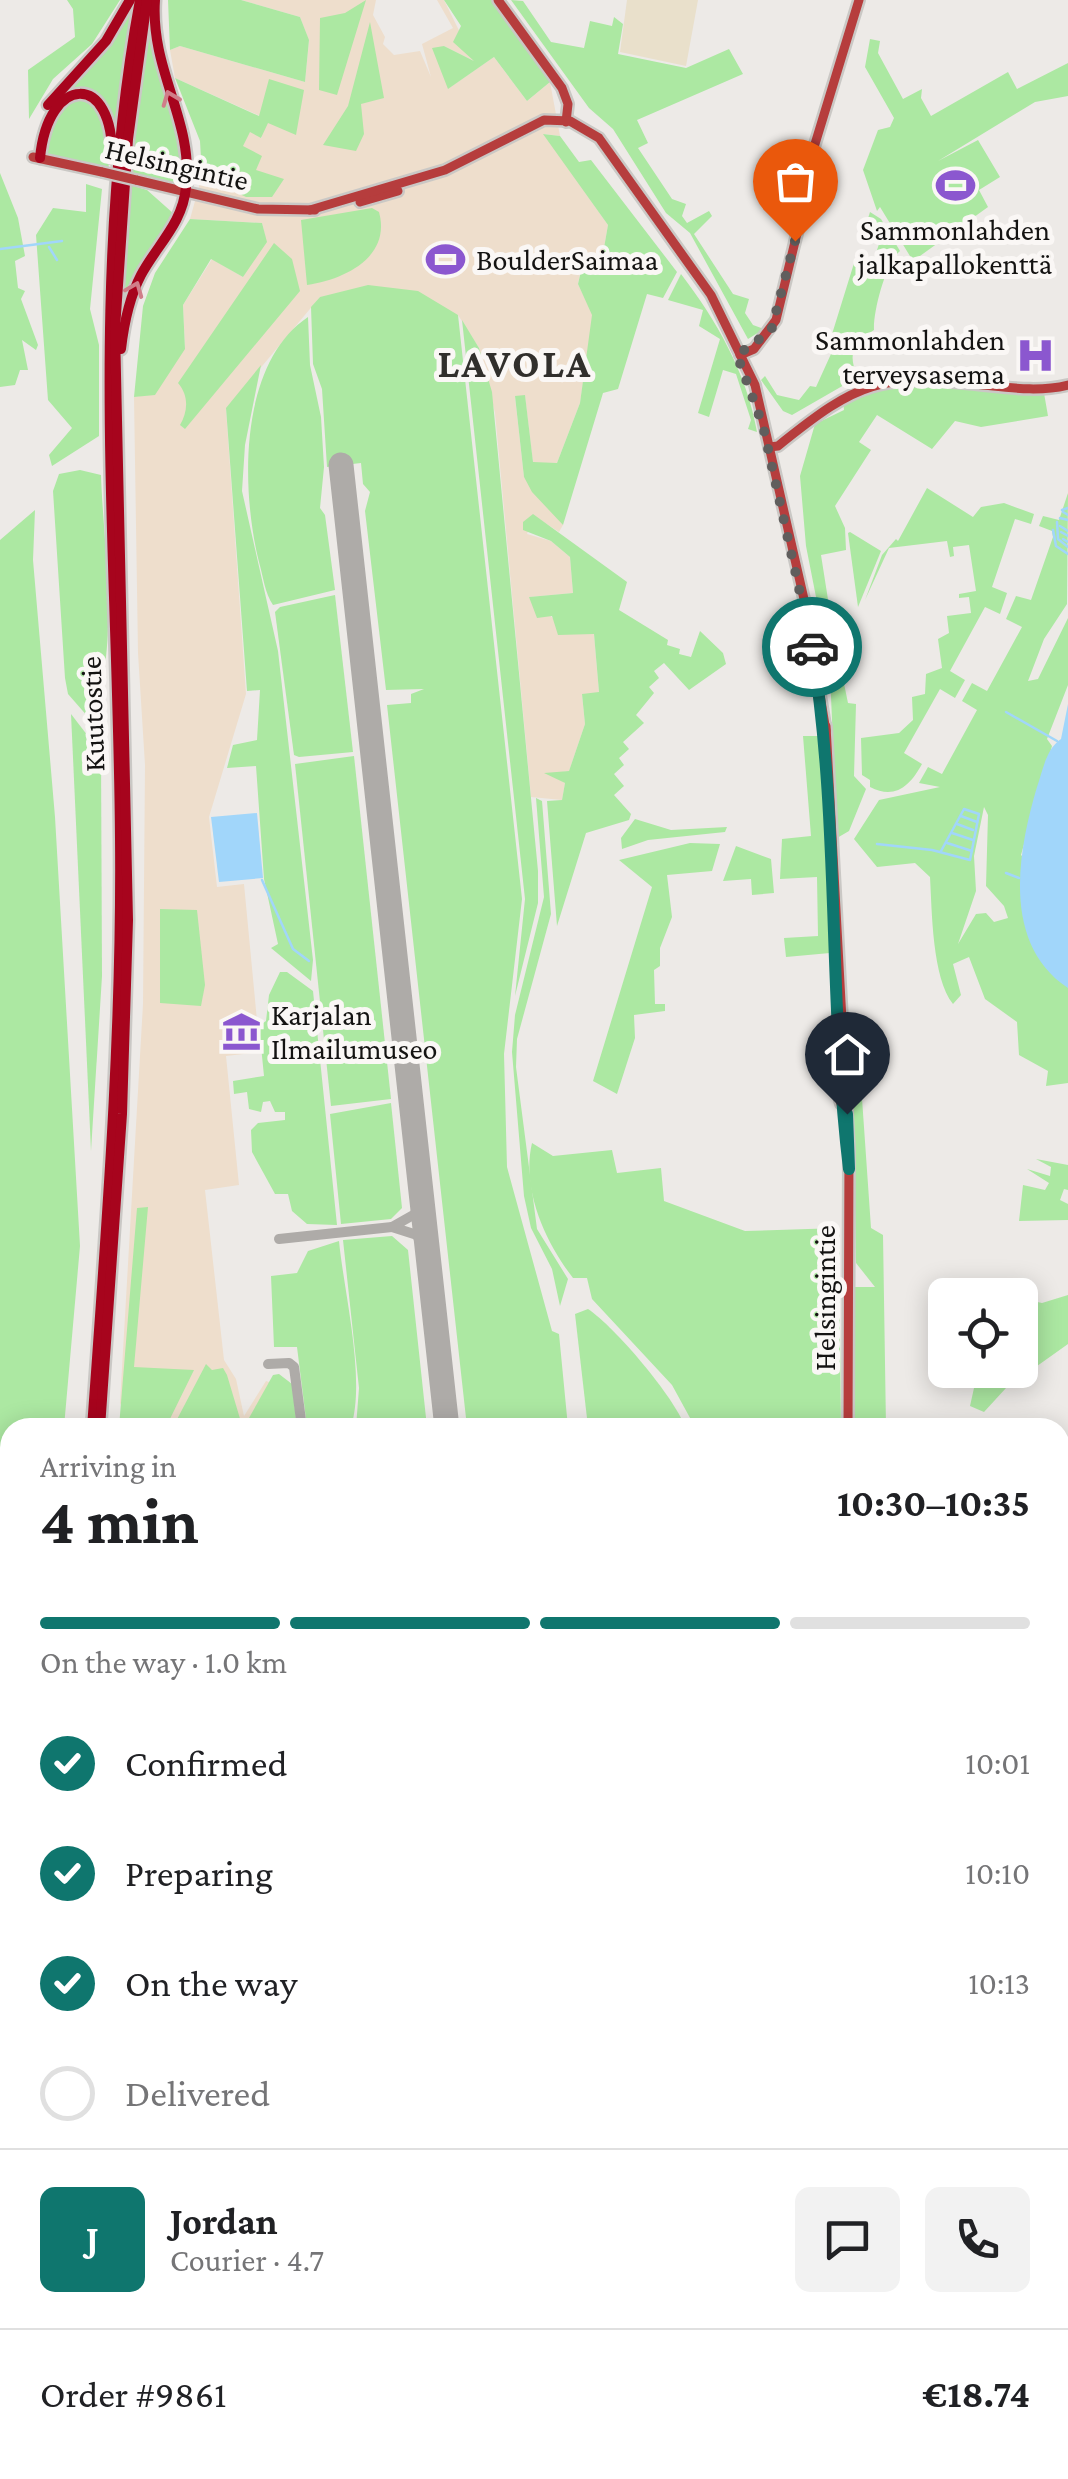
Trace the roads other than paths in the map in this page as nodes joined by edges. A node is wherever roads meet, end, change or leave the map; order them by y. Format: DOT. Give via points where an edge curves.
graph roads {
  1 [pos="130,0"];
  2 [pos="140,0"];
  3 [pos="151,0"];
  4 [pos="498,0"];
  5 [pos="859,0"];
  6 [pos="565,121"];
  7 [pos="37,158"];
  8 [pos="186,192"];
  9 [pos="109,284"];
  10 [pos="741,353"];
  11 [pos="1068,385"];
  12 [pos="766,426"];
  13 [pos="797,431"];
  14 [pos="770,445"];
  15 [pos="111,454"];
  16 [pos="112,470"];
  17 [pos="779,482"];
  18 [pos="786,520"];
  19 [pos="838,961"];
  20 [pos="818,1069"];
  21 [pos="841,1106"];
  22 [pos="849,1169"];
  23 [pos="93,1418"];
  24 [pos="101,1418"];
  25 [pos="848,1418"];
  1 -- 7 [label="highway" via="106,42 47,106"];
  2 -- 9 [label="highway, Kuutostie"];
  8 -- 3 [label="highway, one-way" via="187,148 159,64"];
  3 -- 15 [label="highway, Kuutostie" via="122,214"];
  4 -- 6 [label="main road" via="562,88"];
  5 -- 10 [label="main road" via="804,180 776,318"];
  6 -- 8 [label="main road, Helsingintie" via="534,128 438,179 356,203 258,209"];
  6 -- 10 [label="main road, Helsingintie" via="607,150 699,279"];
  7 -- 8 [label="main road, Helsingintie, bridge"];
  7 -- 9 [label="highway" via="56,103 80,94 102,105 112,140"];
  15 -- 8 [label="highway, one-way" via="130,302"];
  9 -- 15 [label="highway, Kuutostie"];
  10 -- 12 [label="main road, Helsingintie"];
  10 -- 14 [label="main road, Helsingintie"];
  11 -- 13 [label="main road" via="881,382 844,396"];
  12 -- 13 [label="main road" via="776,433"];
  12 -- 14 [label="main road, Helsingintie"];
  13 -- 14 [label="main road"];
  13 -- 17 [label="main road" via="778,458"];
  14 -- 17 [label="main road, Helsingintie"];
  14 -- 18 [label="main road, Helsingintie"];
  15 -- 16 [label="highway, Kuutostie"];
  16 -- 23 [label="highway, Kuutostie" via="121,917"];
  16 -- 24 [label="highway, Kuutostie" via="128,940"];
  17 -- 18 [label="main road, Helsingintie"];
  18 -- 19 [label="main road, Helsingintie" via="821,665"];
  19 -- 21 [label="main road, Helsingintie"];
  19 -- 22 [label="main road, Helsingintie"];
  20 -- 21 [label="main road" via="834,1078"];
  21 -- 22 [label="main road, Helsingintie"];
  22 -- 25 [label="main road, Helsingintie"];
}
